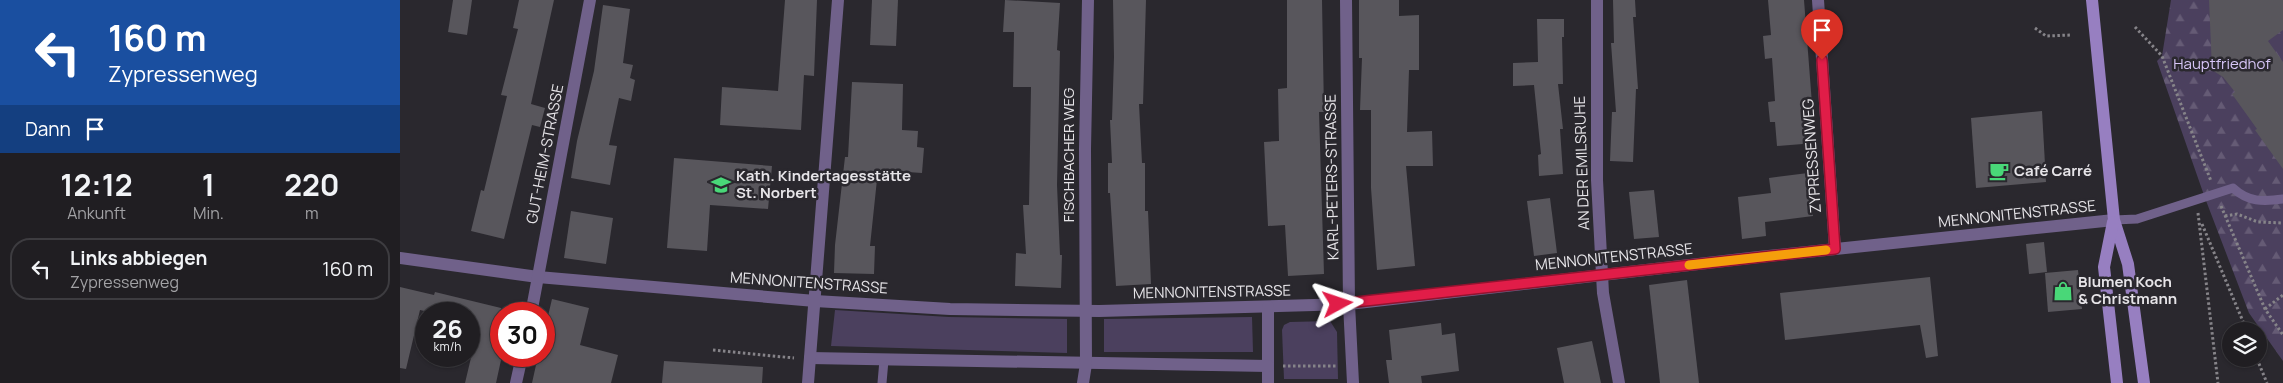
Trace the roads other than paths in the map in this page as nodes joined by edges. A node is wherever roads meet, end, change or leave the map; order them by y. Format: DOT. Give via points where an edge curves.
graph roads {
  1 [pos="590,0"];
  2 [pos="838,0"];
  3 [pos="1088,0"];
  4 [pos="1346,0"];
  5 [pos="1597,0"];
  6 [pos="1818,0"];
  7 [pos="2092,0"];
  8 [pos="2283,199"];
  9 [pos="2114,220"];
  10 [pos="1835,249"];
  11 [pos="400,258"];
  12 [pos="1603,274"];
  13 [pos="538,277"];
  14 [pos="815,301"];
  15 [pos="534,302"];
  16 [pos="1349,304"];
  17 [pos="1268,307"];
  18 [pos="1086,311"];
  19 [pos="810,358"];
  20 [pos="884,360"];
  21 [pos="1086,364"];
  22 [pos="1274,366"];
  23 [pos="520,367"];
  24 [pos="516,383"];
  25 [pos="808,383"];
  26 [pos="882,383"];
  27 [pos="1083,383"];
  28 [pos="1268,383"];
  29 [pos="1353,383"];
  30 [pos="1619,383"];
  31 [pos="2117,383"];
  32 [pos="2144,383"];
  1 -- 13 [label="street, GUT-HEIM-STRASSE"];
  2 -- 14 [label="street"];
  3 -- 18 [label="street, FISCHBACHER WEG"];
  4 -- 16 [label="street, KARL-PETERS-STRASSE"];
  5 -- 12 [label="street, AN DER EMILSRUHE" via="1597,180"];
  6 -- 10 [label="street, ZYPRESSENWEG"];
  7 -- 9 [label="main road"];
  8 -- 9 [label="lane" via="2267,202 2244,198 2233,188 2137,219"];
  9 -- 10 [label="street, MENNONITENSTRASSE"];
  9 -- 31 [label="main road" via="2104,267"];
  9 -- 32 [label="main road" via="2128,264"];
  10 -- 12 [label="street, MENNONITENSTRASSE"];
  11 -- 13 [label="street, MENNONITENSTRASSE"];
  12 -- 16 [label="street, MENNONITENSTRASSE"];
  12 -- 30 [label="street, AN DER EMILSRUHE" via="1603,294"];
  13 -- 14 [label="street, MENNONITENSTRASSE"];
  13 -- 15 [label="street, GUT-HEIM-STRASSE"];
  14 -- 18 [label="street, MENNONITENSTRASSE" via="950,309"];
  14 -- 19 [label="street"];
  16 -- 17 [label="street, MENNONITENSTRASSE"];
  16 -- 29 [label="street, KARL-PETERS-STRASSE"];
  17 -- 18 [label="street, MENNONITENSTRASSE"];
  17 -- 22 [label="street"];
  18 -- 21 [label="street, FISCHBACHER WEG"];
  19 -- 20 [label="street"];
  19 -- 25 [label="street"];
  20 -- 21 [label="street"];
  20 -- 26 [label="lane"];
  21 -- 22 [label="street"];
  21 -- 27 [label="street, FISCHBACHER WEG"];
  22 -- 28 [label="street"];
  23 -- 24 [label="street"];
}
